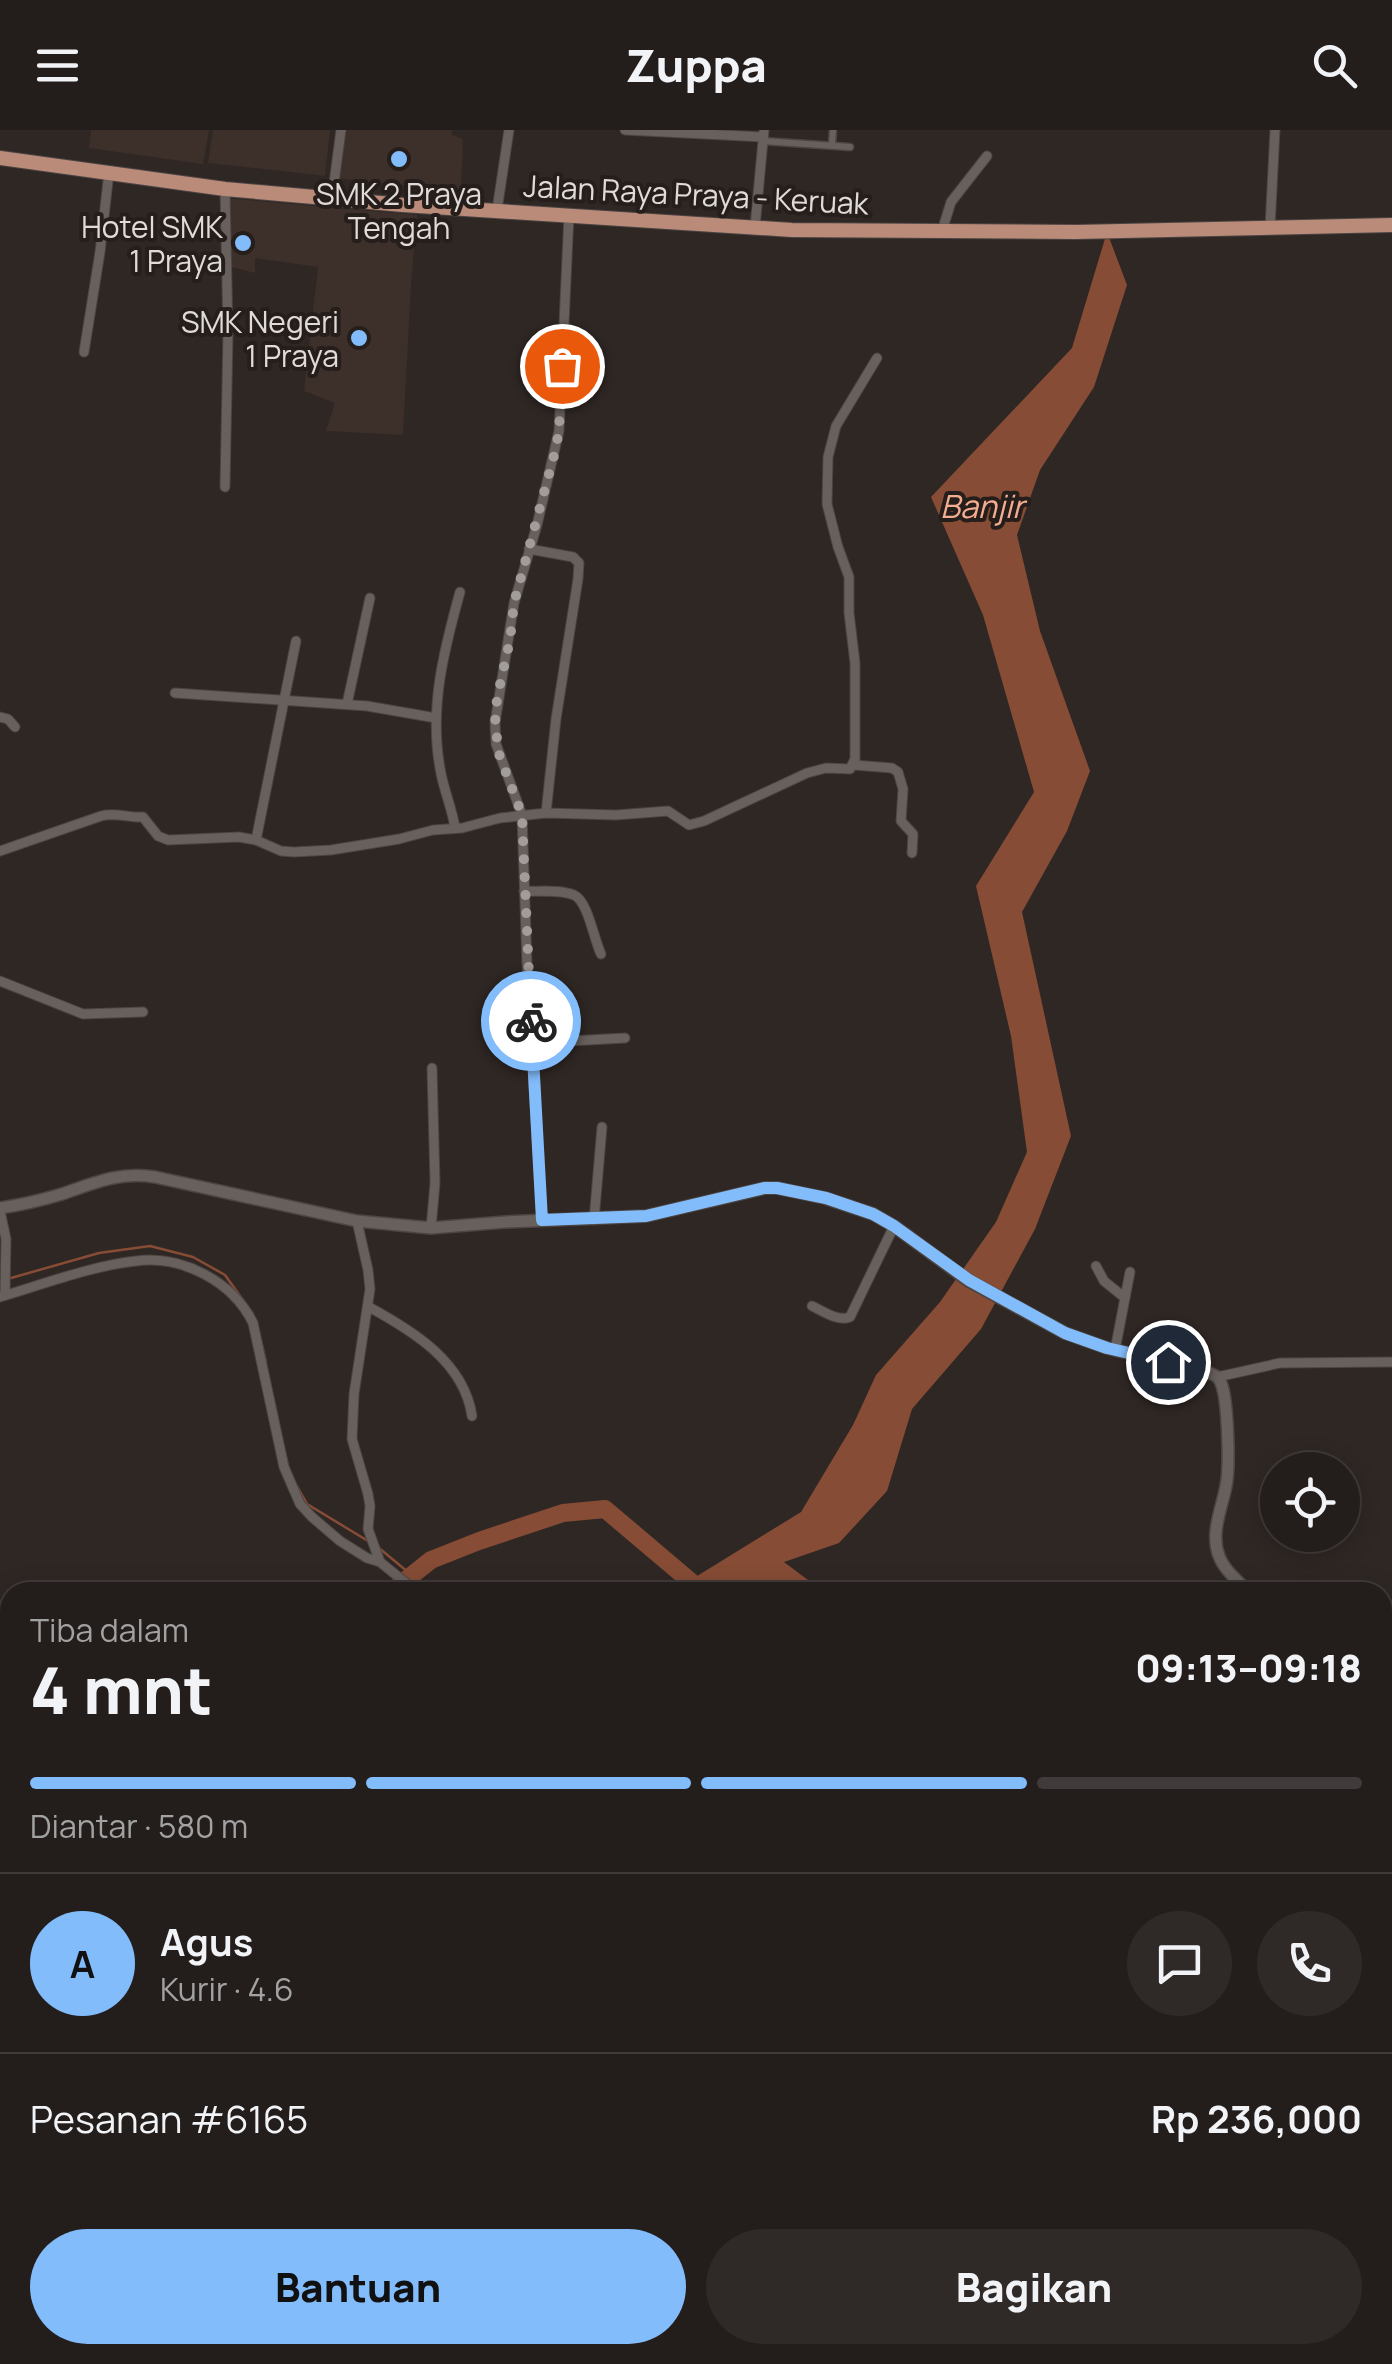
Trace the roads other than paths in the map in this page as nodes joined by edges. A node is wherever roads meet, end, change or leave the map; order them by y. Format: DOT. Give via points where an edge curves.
graph roads {
  1 [pos="341,130"];
  2 [pos="508,130"];
  3 [pos="625,130"];
  4 [pos="800,130"];
  5 [pos="833,130"];
  6 [pos="1276,130"];
  7 [pos="704,132"];
  8 [pos="763,136"];
  9 [pos="800,143"];
  10 [pos="832,145"];
  11 [pos="850,146"];
  12 [pos="986,156"];
  13 [pos="0,158"];
  14 [pos="109,172"];
  15 [pos="225,189"];
  16 [pos="332,198"];
  17 [pos="498,210"];
  18 [pos="569,215"];
  19 [pos="1392,225"];
  20 [pos="755,227"];
  21 [pos="1270,228"];
  22 [pos="942,231"];
  23 [pos="84,352"];
  24 [pos="877,358"];
  25 [pos="225,487"];
  26 [pos="529,549"];
  27 [pos="460,592"];
  28 [pos="370,598"];
  29 [pos="296,641"];
  30 [pos="175,693"];
  31 [pos="285,701"];
  32 [pos="347,704"];
  33 [pos="0,717"];
  34 [pos="436,718"];
  35 [pos="15,727"];
  36 [pos="854,765"];
  37 [pos="546,814"];
  38 [pos="522,815"];
  39 [pos="455,828"];
  40 [pos="256,840"];
  41 [pos="0,852"];
  42 [pos="912,853"];
  43 [pos="524,891"];
  44 [pos="601,954"];
  45 [pos="0,982"];
  46 [pos="143,1012"];
  47 [pos="625,1038"];
  48 [pos="532,1043"];
  49 [pos="432,1068"];
  50 [pos="602,1126"];
  51 [pos="0,1210"];
  52 [pos="542,1220"];
  53 [pos="594,1220"];
  54 [pos="356,1221"];
  55 [pos="894,1226"];
  56 [pos="431,1228"];
  57 [pos="1096,1266"];
  58 [pos="1130,1272"];
  59 [pos="2,1296"];
  60 [pos="1125,1298"];
  61 [pos="812,1306"];
  62 [pos="368,1308"];
  63 [pos="1115,1350"];
  64 [pos="1392,1362"];
  65 [pos="1217,1377"];
  66 [pos="472,1416"];
  67 [pos="382,1563"];
  68 [pos="405,1582"];
  69 [pos="1240,1582"];
  1 -- 16 [label="street"];
  2 -- 17 [label="street"];
  3 -- 7 [label="street"];
  4 -- 9 [label="street"];
  5 -- 10 [label="street"];
  6 -- 21 [label="street"];
  7 -- 8 [label="street"];
  8 -- 9 [label="street"];
  8 -- 20 [label="street"];
  9 -- 10 [label="street"];
  10 -- 11 [label="street"];
  12 -- 22 [label="street" via="950,205"];
  13 -- 14 [label="main road, Jalan Raya Praya - Keruak"];
  14 -- 15 [label="main road, Jalan Raya Praya - Keruak"];
  14 -- 23 [label="street"];
  15 -- 16 [label="main road, Jalan Raya Praya - Keruak"];
  15 -- 25 [label="street"];
  16 -- 17 [label="main road, Jalan Raya Praya - Keruak"];
  17 -- 18 [label="main road, Jalan Raya Praya - Keruak"];
  18 -- 20 [label="main road, Jalan Raya Praya - Keruak"];
  18 -- 26 [label="street" via="559,431"];
  19 -- 21 [label="main road, Jalan Raya Praya - Keruak"];
  20 -- 22 [label="main road, Jalan Raya Praya - Keruak"];
  21 -- 22 [label="main road, Jalan Raya Praya - Keruak"];
  24 -- 36 [label="street" via="836,426 828,456 827,504 850,582"];
  26 -- 37 [label="street" via="579,563"];
  26 -- 38 [label="street" via="495,723"];
  27 -- 34 [label="street" via="438,679"];
  28 -- 32 [label="street"];
  29 -- 31 [label="street"];
  30 -- 31 [label="street"];
  31 -- 32 [label="street"];
  31 -- 40 [label="street"];
  32 -- 34 [label="street"];
  33 -- 35 [label="street"];
  34 -- 39 [label="street" via="440,774"];
  36 -- 37 [label="street" via="807,772 694,824 668,811"];
  36 -- 42 [label="street" via="898,772 901,822 913,834"];
  37 -- 38 [label="street"];
  38 -- 39 [label="street"];
  38 -- 43 [label="street"];
  39 -- 40 [label="street" via="331,850 288,852"];
  40 -- 41 [label="street" via="165,839 143,817 107,814"];
  43 -- 44 [label="street" via="578,896"];
  43 -- 48 [label="street"];
  45 -- 46 [label="street" via="73,1012"];
  47 -- 48 [label="street"];
  48 -- 52 [label="street"];
  49 -- 56 [label="street"];
  50 -- 53 [label="street"];
  51 -- 54 [label="street" via="130,1174"];
  51 -- 59 [label="street" via="6,1234"];
  52 -- 53 [label="street"];
  52 -- 56 [label="street"];
  53 -- 55 [label="street" via="646,1216 777,1188 842,1202"];
  54 -- 56 [label="street"];
  54 -- 62 [label="street" via="368,1270"];
  55 -- 61 [label="street" via="850,1317"];
  55 -- 63 [label="street" via="969,1280 1065,1333"];
  57 -- 60 [label="street"];
  58 -- 60 [label="street"];
  59 -- 67 [label="street" via="141,1260 168,1262 220,1282 254,1324 284,1467 300,1504 340,1541"];
  60 -- 63 [label="street"];
  62 -- 66 [label="street" via="448,1364 462,1380"];
  62 -- 67 [label="street" via="352,1427 370,1506 368,1529"];
  63 -- 65 [label="street"];
  64 -- 65 [label="street" via="1280,1363"];
  65 -- 69 [label="street" via="1224,1393 1227,1477 1217,1547"];
  67 -- 68 [label="street"];
}
